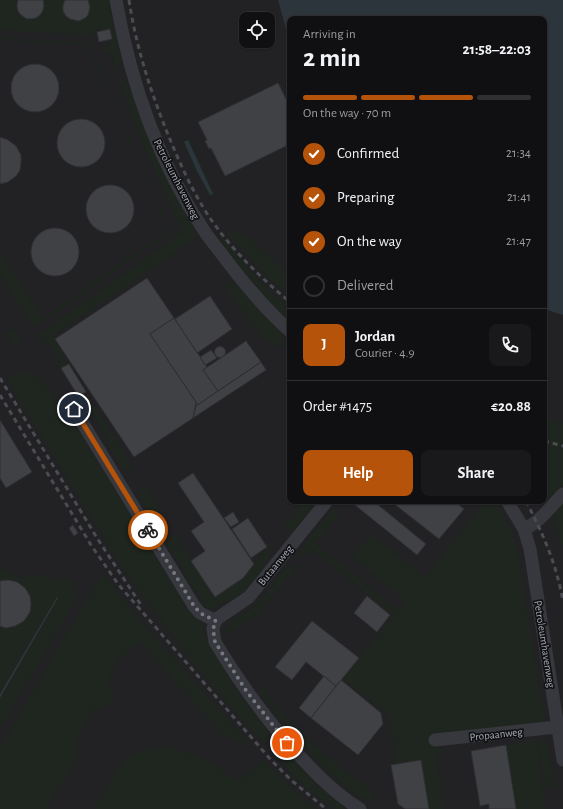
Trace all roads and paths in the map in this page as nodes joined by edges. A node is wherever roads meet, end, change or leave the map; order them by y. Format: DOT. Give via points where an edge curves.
graph roads {
  1 [pos="116,0"];
  2 [pos="287,328"];
  3 [pos="74,409"];
  4 [pos="563,494"];
  5 [pos="325,504"];
  6 [pos="510,504"];
  7 [pos="524,529"];
  8 [pos="216,621"];
  9 [pos="558,703"];
  10 [pos="557,727"];
  11 [pos="436,740"];
  12 [pos="563,760"];
  13 [pos="360,809"];
  1 -- 2 [label="street, Petroleumhavenweg" via="137,87 180,190 204,231 240,278"];
  3 -- 8 [label="street" via="194,606 200,613"];
  4 -- 7 [label="street" via="536,521"];
  5 -- 8 [label="street, Butaanweg" via="249,597"];
  6 -- 7 [label="street, Petroleumhavenweg"];
  7 -- 9 [label="street, Petroleumhavenweg" via="530,549"];
  8 -- 13 [label="street" via="213,629 215,642 261,712 314,771 344,799"];
  9 -- 10 [label="street, Petroleumhavenweg"];
  10 -- 11 [label="street, Propaanweg"];
  10 -- 12 [label="street, Petroleumhavenweg"];
}
